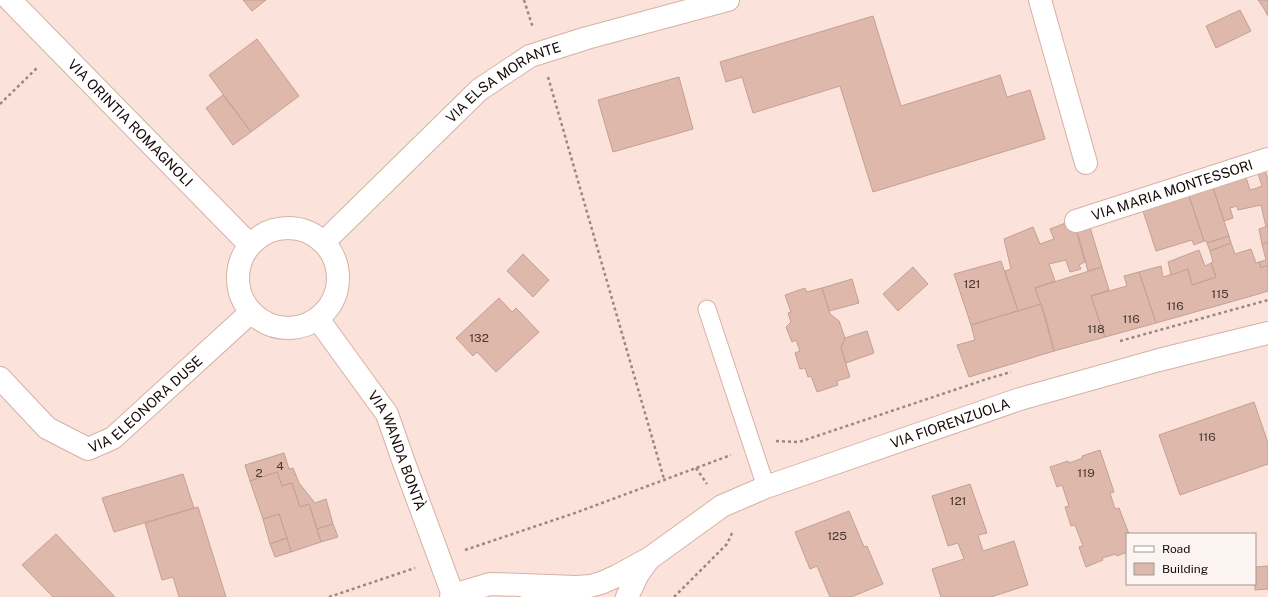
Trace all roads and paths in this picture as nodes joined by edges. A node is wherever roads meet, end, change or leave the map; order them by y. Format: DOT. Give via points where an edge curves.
graph roads {
  1 [pos="10,0"];
  2 [pos="524,0"];
  3 [pos="728,0"];
  4 [pos="1040,0"];
  5 [pos="57,47"];
  6 [pos="541,53"];
  7 [pos="0,104"];
  8 [pos="1268,159"];
  9 [pos="1086,163"];
  10 [pos="1076,221"];
  11 [pos="324,242"];
  12 [pos="250,245"];
  13 [pos="1268,300"];
  14 [pos="707,309"];
  15 [pos="251,312"];
  16 [pos="318,319"];
  17 [pos="1268,333"];
  18 [pos="1115,342"];
  19 [pos="1018,370"];
  20 [pos="0,378"];
  21 [pos="753,448"];
  22 [pos="664,480"];
  23 [pos="766,487"];
  24 [pos="650,558"];
  25 [pos="440,559"];
  26 [pos="522,586"];
  27 [pos="452,596"];
  28 [pos="329,597"];
  29 [pos="547,597"];
  30 [pos="627,597"];
  1 -- 5 [label="street, VIA ORINTIA ROMAGNOLI"];
  2 -- 6 [label="path"];
  3 -- 6 [label="street, VIA ELSA MORANTE"];
  4 -- 9 [label="street"];
  5 -- 7 [label="path"];
  5 -- 12 [label="street, VIA ORINTIA ROMAGNOLI"];
  6 -- 11 [label="street, VIA ELSA MORANTE" via="530,56 479,90"];
  6 -- 22 [label="path"];
  8 -- 10 [label="street, VIA MARIA MONTESSORI"];
  11 -- 12 [label="street" via="311,232 295,228 278,228"];
  11 -- 16 [label="street" via="334,256 339,273 337,290 330,306"];
  12 -- 15 [label="street" via="242,258 238,272 243,300"];
  13 -- 18 [label="path"];
  14 -- 21 [label="lane"];
  15 -- 16 [label="street" via="262,321 276,327 291,329 305,326"];
  15 -- 20 [label="street, VIA ELEONORA DUSE" via="114,438 88,449 47,428"];
  16 -- 25 [label="street, VIA WANDA BONTÀ" via="387,414"];
  17 -- 23 [label="street, VIA FIORENZUOLA" via="1020,399"];
  19 -- 21 [label="path" via="799,442 770,441"];
  21 -- 22 [label="path"];
  21 -- 23 [label="lane"];
  22 -- 25 [label="path"];
  23 -- 24 [label="street, VIA FIORENZUOLA" via="722,506"];
  24 -- 26 [label="street, VIA FIORENZUOLA" via="617,576 590,586"];
  24 -- 30 [label="street, VIA FIORENZUOLA" via="638,574"];
  25 -- 27 [label="street, VIA WANDA BONTÀ"];
  25 -- 28 [label="path"];
  26 -- 27 [label="street" via="490,584"];
  26 -- 29 [label="street"];
}
